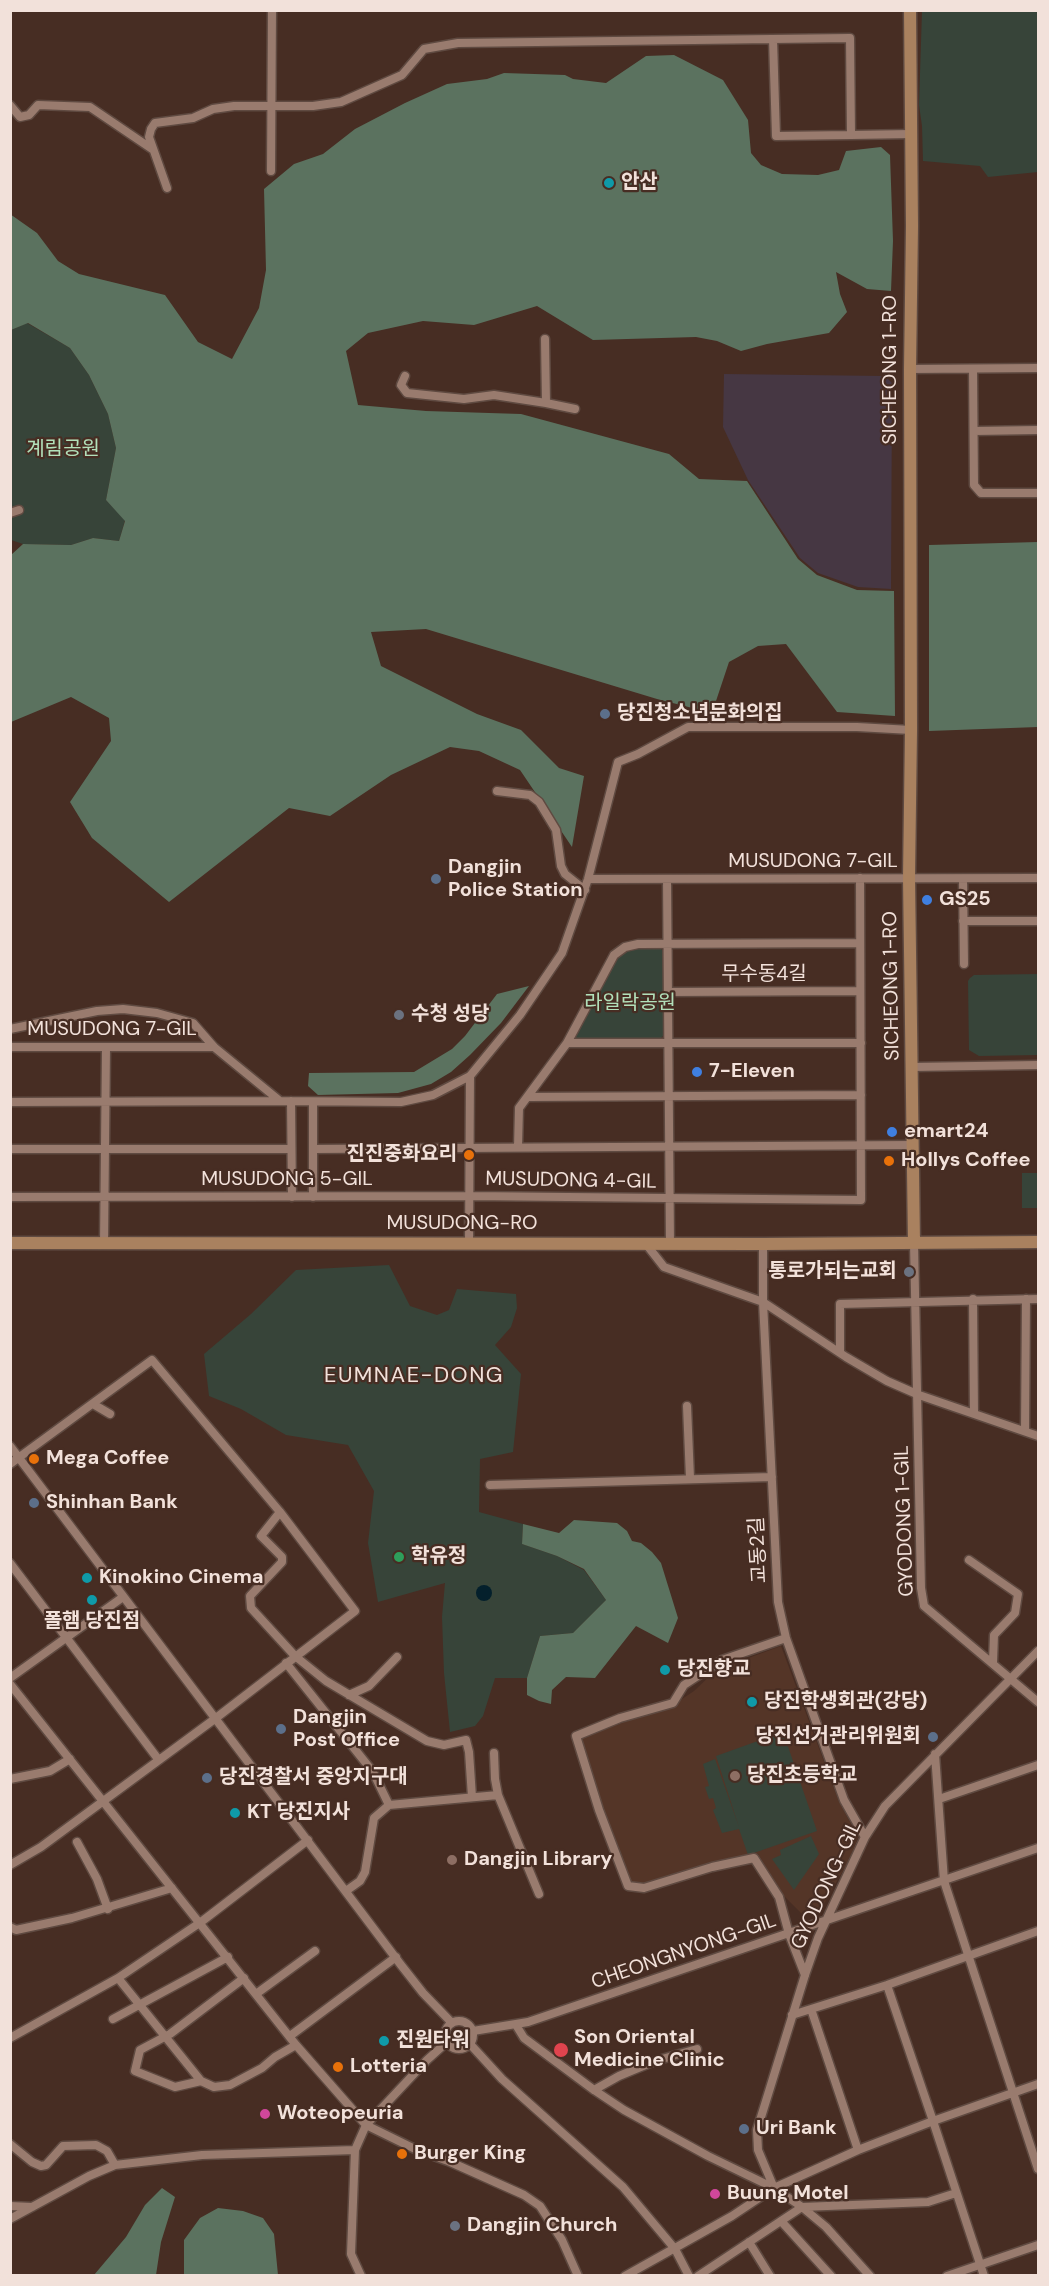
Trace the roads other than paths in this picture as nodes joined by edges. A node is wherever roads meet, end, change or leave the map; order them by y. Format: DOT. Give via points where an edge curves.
graph roads {
  1 [pos="272,10"];
  2 [pos="910,10"];
  3 [pos="773,39"];
  4 [pos="10,105"];
  5 [pos="271,106"];
  6 [pos="911,134"];
  7 [pos="850,135"];
  8 [pos="152,148"];
  9 [pos="271,171"];
  10 [pos="167,188"];
  11 [pos="545,339"];
  12 [pos="1038,368"];
  13 [pos="910,369"];
  14 [pos="973,369"];
  15 [pos="405,376"];
  16 [pos="546,403"];
  17 [pos="575,409"];
  18 [pos="1038,430"];
  19 [pos="974,431"];
  20 [pos="1038,493"];
  21 [pos="911,729"];
  22 [pos="497,791"];
  23 [pos="860,878"];
  24 [pos="909,878"];
  25 [pos="1038,878"];
  26 [pos="588,879"];
  27 [pos="667,879"];
  28 [pos="963,879"];
  29 [pos="585,890"];
  30 [pos="963,921"];
  31 [pos="1038,921"];
  32 [pos="860,943"];
  33 [pos="667,944"];
  34 [pos="963,964"];
  35 [pos="860,991"];
  36 [pos="668,992"];
  37 [pos="10,1029"];
  38 [pos="567,1043"];
  39 [pos="861,1043"];
  40 [pos="669,1044"];
  41 [pos="10,1047"];
  42 [pos="214,1047"];
  43 [pos="106,1048"];
  44 [pos="1038,1065"];
  45 [pos="912,1066"];
  46 [pos="470,1076"];
  47 [pos="861,1095"];
  48 [pos="670,1096"];
  49 [pos="529,1097"];
  50 [pos="280,1101"];
  51 [pos="291,1101"];
  52 [pos="10,1102"];
  53 [pos="313,1102"];
  54 [pos="105,1103"];
  55 [pos="861,1145"];
  56 [pos="913,1145"];
  57 [pos="470,1147"];
  58 [pos="518,1147"];
  59 [pos="670,1148"];
  60 [pos="10,1149"];
  61 [pos="105,1149"];
  62 [pos="291,1149"];
  63 [pos="313,1149"];
  64 [pos="470,1196"];
  65 [pos="10,1197"];
  66 [pos="292,1197"];
  67 [pos="313,1197"];
  68 [pos="104,1198"];
  69 [pos="671,1199"];
  70 [pos="1038,1242"];
  71 [pos="10,1243"];
  72 [pos="469,1243"];
  73 [pos="914,1243"];
  74 [pos="104,1244"];
  75 [pos="646,1244"];
  76 [pos="670,1244"];
  77 [pos="763,1244"];
  78 [pos="973,1299"];
  79 [pos="1026,1299"];
  80 [pos="1038,1299"];
  81 [pos="916,1301"];
  82 [pos="763,1302"];
  83 [pos="840,1352"];
  84 [pos="1027,1362"];
  85 [pos="1038,1362"];
  86 [pos="918,1395"];
  87 [pos="93,1404"];
  88 [pos="687,1406"];
  89 [pos="974,1413"];
  90 [pos="110,1414"];
  91 [pos="1025,1431"];
  92 [pos="1038,1436"];
  93 [pos="10,1446"];
  94 [pos="19,1458"];
  95 [pos="10,1464"];
  96 [pos="772,1476"];
  97 [pos="690,1478"];
  98 [pos="490,1485"];
  99 [pos="280,1512"];
  100 [pos="969,1560"];
  101 [pos="10,1563"];
  102 [pos="123,1597"];
  103 [pos="68,1638"];
  104 [pos="786,1638"];
  105 [pos="1038,1651"];
  106 [pos="295,1656"];
  107 [pos="397,1657"];
  108 [pos="993,1662"];
  109 [pos="286,1663"];
  110 [pos="10,1678"];
  111 [pos="1010,1679"];
  112 [pos="10,1684"];
  113 [pos="350,1695"];
  114 [pos="1038,1702"];
  115 [pos="216,1718"];
  116 [pos="494,1752"];
  117 [pos="934,1754"];
  118 [pos="70,1759"];
  119 [pos="159,1759"];
  120 [pos="1038,1765"];
  121 [pos="10,1779"];
  122 [pos="498,1795"];
  123 [pos="472,1797"];
  124 [pos="939,1799"];
  125 [pos="101,1800"];
  126 [pos="389,1805"];
  127 [pos="865,1837"];
  128 [pos="308,1840"];
  129 [pos="77,1842"];
  130 [pos="1038,1848"];
  131 [pos="10,1864"];
  132 [pos="944,1881"];
  133 [pos="172,1888"];
  134 [pos="346,1891"];
  135 [pos="539,1894"];
  136 [pos="108,1909"];
  137 [pos="827,1920"];
  138 [pos="201,1922"];
  139 [pos="10,1927"];
  140 [pos="1038,1931"];
  141 [pos="789,1934"];
  142 [pos="315,1951"];
  143 [pos="228,1957"];
  144 [pos="396,1957"];
  145 [pos="967,1957"];
  146 [pos="804,1975"];
  147 [pos="118,1978"];
  148 [pos="244,1978"];
  149 [pos="887,1985"];
  150 [pos="256,1994"];
  151 [pos="138,2005"];
  152 [pos="812,2009"];
  153 [pos="792,2015"];
  154 [pos="113,2019"];
  155 [pos="452,2023"];
  156 [pos="516,2025"];
  157 [pos="473,2031"];
  158 [pos="166,2036"];
  159 [pos="290,2036"];
  160 [pos="10,2038"];
  161 [pos="447,2042"];
  162 [pos="296,2044"];
  163 [pos="470,2044"];
  164 [pos="697,2049"];
  165 [pos="201,2081"];
  166 [pos="1038,2084"];
  167 [pos="594,2090"];
  168 [pos="1012,2093"];
  169 [pos="933,2121"];
  170 [pos="366,2125"];
  171 [pos="10,2144"];
  172 [pos="355,2150"];
  173 [pos="858,2150"];
  174 [pos="115,2165"];
  175 [pos="1038,2169"];
  176 [pos="774,2188"];
  177 [pos="956,2193"];
  178 [pos="10,2206"];
  179 [pos="32,2206"];
  180 [pos="802,2207"];
  181 [pos="10,2219"];
  182 [pos="781,2221"];
  183 [pos="749,2242"];
  184 [pos="1038,2245"];
  185 [pos="675,2249"];
  186 [pos="981,2265"];
  187 [pos="361,2276"];
  188 [pos="578,2276"];
  189 [pos="625,2276"];
  190 [pos="689,2276"];
  191 [pos="699,2276"];
  192 [pos="770,2276"];
  193 [pos="831,2276"];
  194 [pos="870,2276"];
  195 [pos="947,2276"];
  196 [pos="984,2276"];
  1 -- 5 [label="street"];
  2 -- 6 [label="street, SICHEONG 1-RO"];
  3 -- 5 [label="street" via="458,43 424,48 402,75 341,102"];
  3 -- 7 [label="street" via="776,136"];
  3 -- 7 [label="street" via="850,38"];
  4 -- 8 [label="street" via="20,117 29,115 38,105 90,107"];
  5 -- 8 [label="street" via="213,109 193,118 156,123 148,137"];
  5 -- 9 [label="street"];
  6 -- 7 [label="street"];
  6 -- 13 [label="street, SICHEONG 1-RO"];
  8 -- 10 [label="street"];
  11 -- 16 [label="street"];
  12 -- 14 [label="street"];
  13 -- 14 [label="street"];
  13 -- 21 [label="street, SICHEONG 1-RO"];
  14 -- 19 [label="street"];
  15 -- 16 [label="street" via="401,385 407,393 464,399 494,395"];
  16 -- 17 [label="street"];
  18 -- 19 [label="street"];
  19 -- 20 [label="street" via="974,485 981,493"];
  21 -- 24 [label="street, SICHEONG 1-RO"];
  21 -- 26 [label="street" via="688,727 618,762"];
  22 -- 29 [label="street" via="530,795 539,802 556,830 565,874"];
  23 -- 24 [label="street, MUSUDONG 7-GIL"];
  23 -- 27 [label="street, MUSUDONG 7-GIL"];
  23 -- 32 [label="street, MUSUDONG 4-GIL"];
  24 -- 28 [label="street, MUSUDONG 7-GIL"];
  24 -- 45 [label="street, SICHEONG 1-RO"];
  25 -- 28 [label="street, MUSUDONG 7-GIL"];
  26 -- 27 [label="street, MUSUDONG 7-GIL"];
  26 -- 29 [label="street"];
  27 -- 33 [label="street, MUSUDONG 4-GIL"];
  28 -- 30 [label="street"];
  29 -- 46 [label="street" via="562,953 520,1016"];
  30 -- 31 [label="street"];
  30 -- 34 [label="street"];
  32 -- 33 [label="street, MUSUDONG 4-GIL"];
  32 -- 35 [label="street, MUSUDONG 4-GIL"];
  33 -- 36 [label="street, MUSUDONG 4-GIL"];
  33 -- 38 [label="street, MUSUDONG 4-GIL" via="630,945 614,955"];
  35 -- 36 [label="street, 무수동4길"];
  35 -- 39 [label="street, MUSUDONG 4-GIL"];
  36 -- 40 [label="street, MUSUDONG 4-GIL"];
  37 -- 42 [label="street, MUSUDONG 7-GIL" via="123,1009 193,1023"];
  38 -- 40 [label="street"];
  38 -- 49 [label="street, MUSUDONG 4-GIL"];
  39 -- 40 [label="street"];
  39 -- 47 [label="street, MUSUDONG 4-GIL"];
  40 -- 48 [label="street, MUSUDONG 4-GIL"];
  41 -- 43 [label="street, MUSUDONG 7-GIL"];
  42 -- 43 [label="street, MUSUDONG 7-GIL"];
  42 -- 50 [label="street, MUSUDONG 7-GIL"];
  43 -- 54 [label="street"];
  44 -- 45 [label="street"];
  45 -- 56 [label="street, SICHEONG 1-RO"];
  46 -- 53 [label="street" via="433,1095 401,1102"];
  46 -- 57 [label="street"];
  47 -- 48 [label="street"];
  47 -- 55 [label="street, MUSUDONG 4-GIL"];
  48 -- 49 [label="street"];
  48 -- 59 [label="street, MUSUDONG 4-GIL"];
  49 -- 58 [label="street, MUSUDONG 4-GIL" via="519,1108"];
  50 -- 51 [label="street"];
  50 -- 54 [label="street"];
  51 -- 53 [label="street"];
  51 -- 62 [label="street"];
  52 -- 54 [label="street"];
  53 -- 63 [label="street"];
  54 -- 61 [label="street"];
  55 -- 56 [label="street"];
  55 -- 59 [label="street, MUSUDONG 4-GIL"];
  55 -- 69 [label="street, MUSUDONG 4-GIL" via="861,1200"];
  56 -- 73 [label="street, SICHEONG 1-RO"];
  57 -- 58 [label="street, MUSUDONG 4-GIL"];
  57 -- 63 [label="street, MUSUDONG 5-GIL"];
  57 -- 64 [label="street"];
  58 -- 59 [label="street, MUSUDONG 4-GIL"];
  59 -- 69 [label="street, MUSUDONG 4-GIL"];
  60 -- 61 [label="street"];
  61 -- 62 [label="street"];
  61 -- 68 [label="street"];
  62 -- 66 [label="street"];
  63 -- 67 [label="street"];
  64 -- 67 [label="street, MUSUDONG 5-GIL"];
  64 -- 69 [label="street, MUSUDONG 4-GIL"];
  64 -- 72 [label="street"];
  65 -- 68 [label="street, MUSUDONG 5-GIL"];
  66 -- 67 [label="street, MUSUDONG 5-GIL"];
  66 -- 68 [label="street, MUSUDONG 5-GIL"];
  68 -- 74 [label="street"];
  69 -- 76 [label="street, MUSUDONG 4-GIL"];
  70 -- 73 [label="street, MUSUDONG-RO"];
  71 -- 74 [label="street, MUSUDONG-RO"];
  72 -- 74 [label="street, MUSUDONG-RO"];
  72 -- 75 [label="street, MUSUDONG-RO"];
  73 -- 77 [label="street, MUSUDONG-RO"];
  73 -- 81 [label="street"];
  75 -- 76 [label="street, MUSUDONG-RO"];
  75 -- 82 [label="street" via="664,1267"];
  76 -- 77 [label="street, MUSUDONG-RO"];
  77 -- 82 [label="street, 교동2길"];
  78 -- 79 [label="street"];
  78 -- 81 [label="street"];
  78 -- 89 [label="street"];
  79 -- 80 [label="street"];
  79 -- 84 [label="street"];
  81 -- 83 [label="street" via="840,1304"];
  81 -- 86 [label="street"];
  82 -- 83 [label="street"];
  82 -- 96 [label="street, 교동2길"];
  83 -- 86 [label="street"];
  84 -- 85 [label="street"];
  84 -- 91 [label="street"];
  86 -- 89 [label="street"];
  86 -- 108 [label="street, GYODONG 1-GIL" via="924,1606"];
  87 -- 90 [label="street"];
  87 -- 94 [label="street"];
  87 -- 99 [label="street" via="152,1360"];
  88 -- 97 [label="street"];
  89 -- 91 [label="street"];
  91 -- 92 [label="street"];
  93 -- 94 [label="street"];
  94 -- 95 [label="street"];
  94 -- 102 [label="street"];
  96 -- 97 [label="street"];
  96 -- 104 [label="street, 교동2길" via="778,1602"];
  97 -- 98 [label="street"];
  99 -- 106 [label="street" via="261,1536 282,1557 282,1563 250,1596 251,1608"];
  99 -- 106 [label="street" via="355,1611"];
  100 -- 108 [label="street" via="1018,1594 1015,1613 994,1635"];
  101 -- 103 [label="street"];
  102 -- 103 [label="street"];
  102 -- 115 [label="street"];
  103 -- 110 [label="street"];
  103 -- 119 [label="street"];
  104 -- 127 [label="street, 교동2길" via="844,1800"];
  104 -- 141 [label="street" via="722,1660 684,1685 673,1703 576,1736 628,1886 644,1888 754,1857 779,1897"];
  105 -- 111 [label="street, GYODONG-GIL"];
  106 -- 109 [label="street"];
  106 -- 113 [label="street"];
  107 -- 113 [label="street" via="369,1686"];
  108 -- 111 [label="street, GYODONG 1-GIL"];
  109 -- 115 [label="street"];
  109 -- 126 [label="street" via="373,1772"];
  111 -- 114 [label="street, GYODONG 1-GIL"];
  111 -- 117 [label="street, GYODONG-GIL"];
  112 -- 118 [label="street"];
  113 -- 123 [label="street" via="427,1741 444,1745 466,1740"];
  115 -- 119 [label="street"];
  115 -- 128 [label="street"];
  116 -- 122 [label="street"];
  117 -- 124 [label="street"];
  117 -- 127 [label="street, GYODONG-GIL" via="885,1806"];
  118 -- 121 [label="street" via="50,1771"];
  118 -- 125 [label="street"];
  119 -- 125 [label="street"];
  120 -- 124 [label="street"];
  122 -- 123 [label="street"];
  122 -- 135 [label="street"];
  123 -- 126 [label="street"];
  124 -- 132 [label="street"];
  125 -- 131 [label="street" via="41,1847"];
  125 -- 133 [label="street"];
  126 -- 134 [label="street" via="374,1818 365,1872"];
  127 -- 137 [label="street, GYODONG-GIL"];
  128 -- 134 [label="street"];
  128 -- 138 [label="street"];
  129 -- 136 [label="street"];
  130 -- 132 [label="street, CHEONGNYONG-GIL"];
  132 -- 137 [label="street, CHEONGNYONG-GIL"];
  132 -- 145 [label="street"];
  133 -- 136 [label="street"];
  133 -- 138 [label="street"];
  134 -- 144 [label="street"];
  136 -- 139 [label="street" via="16,1930"];
  137 -- 141 [label="street, CHEONGNYONG-GIL"];
  137 -- 146 [label="street, GYODONG-GIL"];
  138 -- 143 [label="street"];
  138 -- 147 [label="street"];
  140 -- 145 [label="street"];
  141 -- 146 [label="street"];
  141 -- 156 [label="street, CHEONGNYONG-GIL"];
  142 -- 150 [label="street"];
  143 -- 148 [label="street"];
  143 -- 151 [label="street"];
  144 -- 155 [label="street"];
  144 -- 159 [label="street"];
  145 -- 149 [label="street"];
  145 -- 168 [label="street"];
  146 -- 153 [label="street, GYODONG-GIL"];
  147 -- 151 [label="street"];
  147 -- 160 [label="street"];
  148 -- 150 [label="street"];
  148 -- 158 [label="street"];
  149 -- 152 [label="street"];
  149 -- 169 [label="street"];
  150 -- 159 [label="street"];
  151 -- 154 [label="street"];
  151 -- 158 [label="street"];
  152 -- 153 [label="street"];
  152 -- 173 [label="street"];
  153 -- 176 [label="street, GYODONG-GIL" via="757,2130 758,2150"];
  155 -- 157 [label="street" via="465,2021"];
  155 -- 161 [label="street" via="446,2029"];
  156 -- 157 [label="street, CHEONGNYONG-GIL"];
  156 -- 167 [label="street" via="524,2038"];
  157 -- 163 [label="street"];
  158 -- 165 [label="street"];
  158 -- 165 [label="street" via="140,2050 135,2071 175,2087"];
  159 -- 162 [label="street"];
  161 -- 163 [label="street" via="459,2049"];
  161 -- 170 [label="street"];
  162 -- 165 [label="street" via="230,2085 214,2087"];
  162 -- 170 [label="street"];
  163 -- 185 [label="street" via="502,2079 623,2187"];
  164 -- 167 [label="street" via="655,2061"];
  166 -- 168 [label="street"];
  167 -- 176 [label="street" via="708,2156"];
  168 -- 169 [label="street"];
  168 -- 175 [label="street"];
  169 -- 173 [label="street"];
  169 -- 177 [label="street"];
  170 -- 172 [label="street"];
  170 -- 188 [label="street" via="532,2200 562,2240"];
  171 -- 174 [label="street" via="41,2166 63,2146 96,2145 107,2151"];
  172 -- 174 [label="street" via="202,2155"];
  172 -- 187 [label="street" via="351,2254"];
  173 -- 176 [label="street"];
  174 -- 179 [label="street"];
  176 -- 180 [label="street"];
  176 -- 185 [label="street"];
  177 -- 180 [label="street" via="928,2202"];
  177 -- 186 [label="street"];
  178 -- 179 [label="street"];
  179 -- 181 [label="street"];
  180 -- 182 [label="street"];
  180 -- 194 [label="street" via="826,2227"];
  182 -- 183 [label="street"];
  182 -- 193 [label="street"];
  183 -- 191 [label="street"];
  183 -- 192 [label="street"];
  184 -- 186 [label="street"];
  185 -- 189 [label="street"];
  185 -- 190 [label="street"];
  186 -- 195 [label="street"];
  186 -- 196 [label="street"];
}
